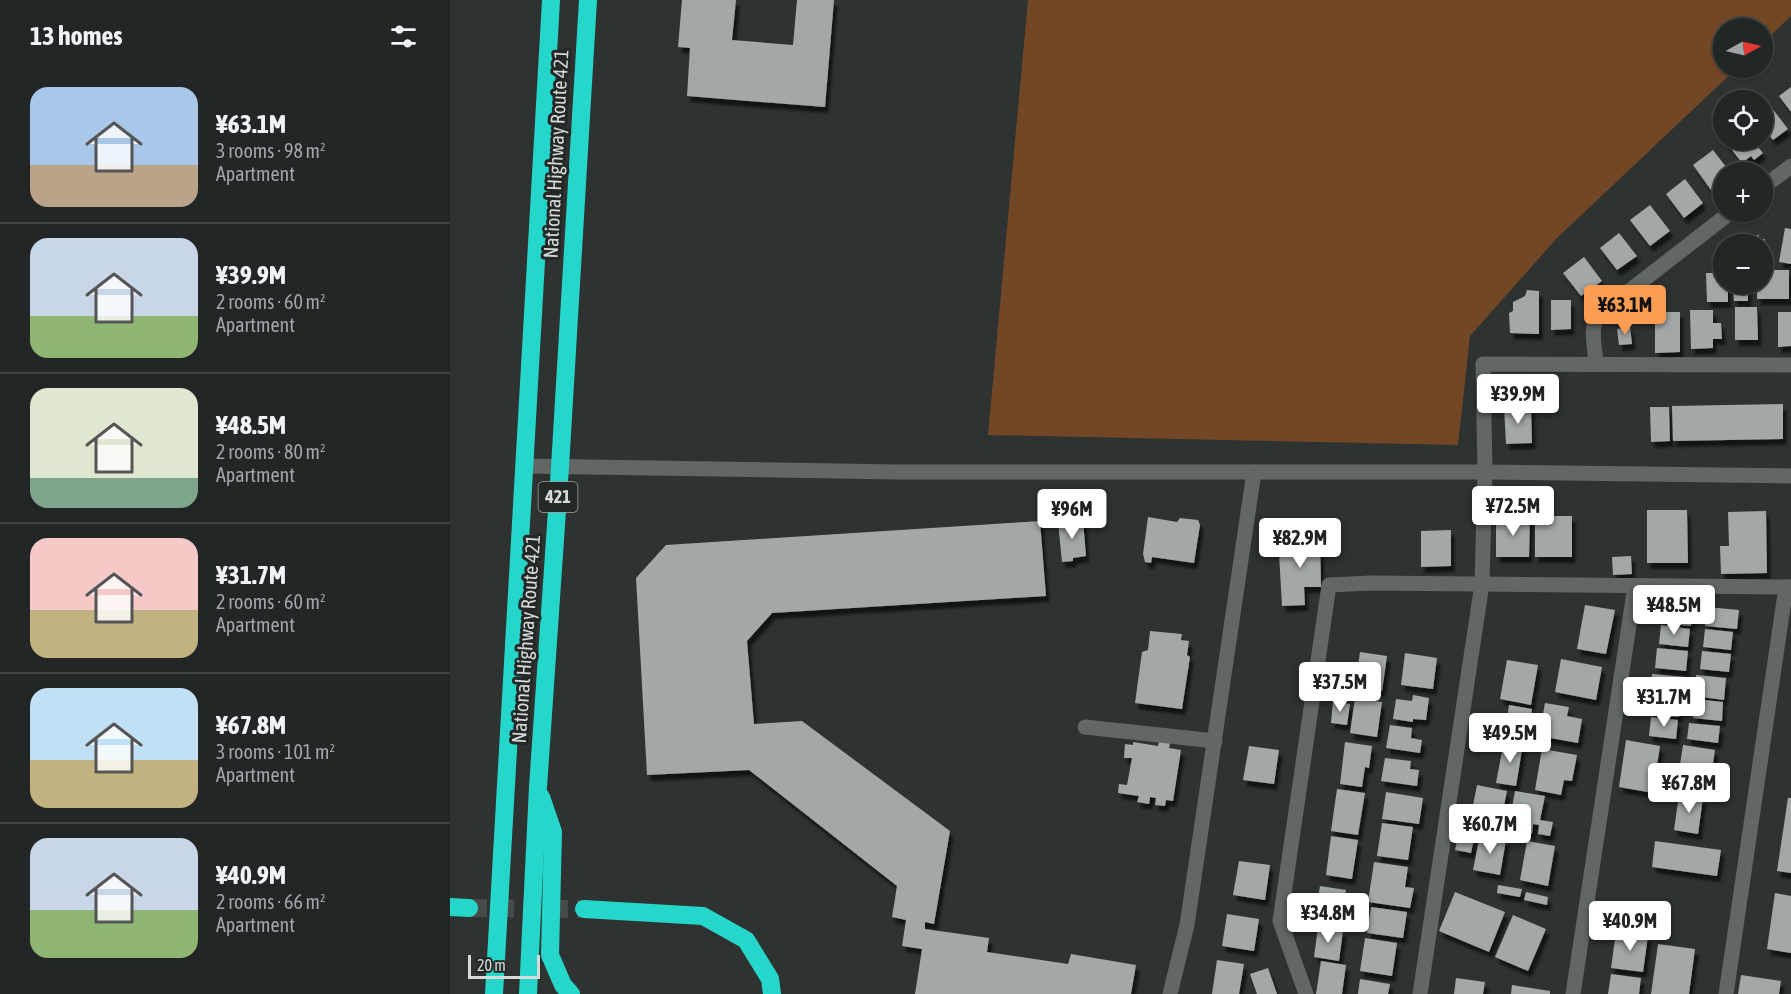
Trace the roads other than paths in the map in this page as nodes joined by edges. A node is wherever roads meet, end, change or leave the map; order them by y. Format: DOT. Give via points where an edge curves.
graph roads {
  1 [pos="551,0"];
  2 [pos="588,0"];
  3 [pos="1791,166"];
  4 [pos="1773,180"];
  5 [pos="1718,222"];
  6 [pos="1596,363"];
  7 [pos="1791,365"];
  8 [pos="524,466"];
  9 [pos="560,467"];
  10 [pos="1254,472"];
  11 [pos="1485,472"];
  12 [pos="1791,476"];
  13 [pos="1482,584"];
  14 [pos="1635,586"];
  15 [pos="1788,587"];
  16 [pos="1085,727"];
  17 [pos="1215,741"];
  18 [pos="538,787"];
  19 [pos="450,907"];
  20 [pos="469,908"];
  21 [pos="584,909"];
  22 [pos="494,994"];
  23 [pos="528,994"];
  24 [pos="571,994"];
  25 [pos="772,994"];
  26 [pos="1170,994"];
  27 [pos="1306,994"];
  28 [pos="1420,994"];
  29 [pos="1574,994"];
  30 [pos="1726,994"];
  1 -- 8 [label="highway, National Highway Route 421 / 421"];
  2 -- 9 [label="highway, National Highway Route 421 / 421"];
  3 -- 4 [label="street"];
  5 -- 6 [label="street" via="1597,316 1593,323"];
  6 -- 7 [label="street"];
  6 -- 11 [label="street" via="1484,364"];
  8 -- 9 [label="street"];
  8 -- 22 [label="highway, National Highway Route 421 / 421"];
  9 -- 10 [label="street"];
  9 -- 18 [label="highway, National Highway Route 421 / 421"];
  10 -- 11 [label="street"];
  10 -- 17 [label="street"];
  11 -- 12 [label="street"];
  11 -- 13 [label="street"];
  13 -- 14 [label="street"];
  13 -- 27 [label="street" via="1329,585 1280,921"];
  13 -- 28 [label="street"];
  14 -- 15 [label="street"];
  14 -- 29 [label="street"];
  15 -- 30 [label="street"];
  16 -- 17 [label="street"];
  17 -- 26 [label="street" via="1187,925"];
  18 -- 23 [label="highway, National Highway Route 421 / 421"];
  18 -- 24 [label="highway" via="553,832 550,955"];
  19 -- 20 [label="highway"];
  21 -- 25 [label="highway" via="703,916 746,940 770,979"];
}
